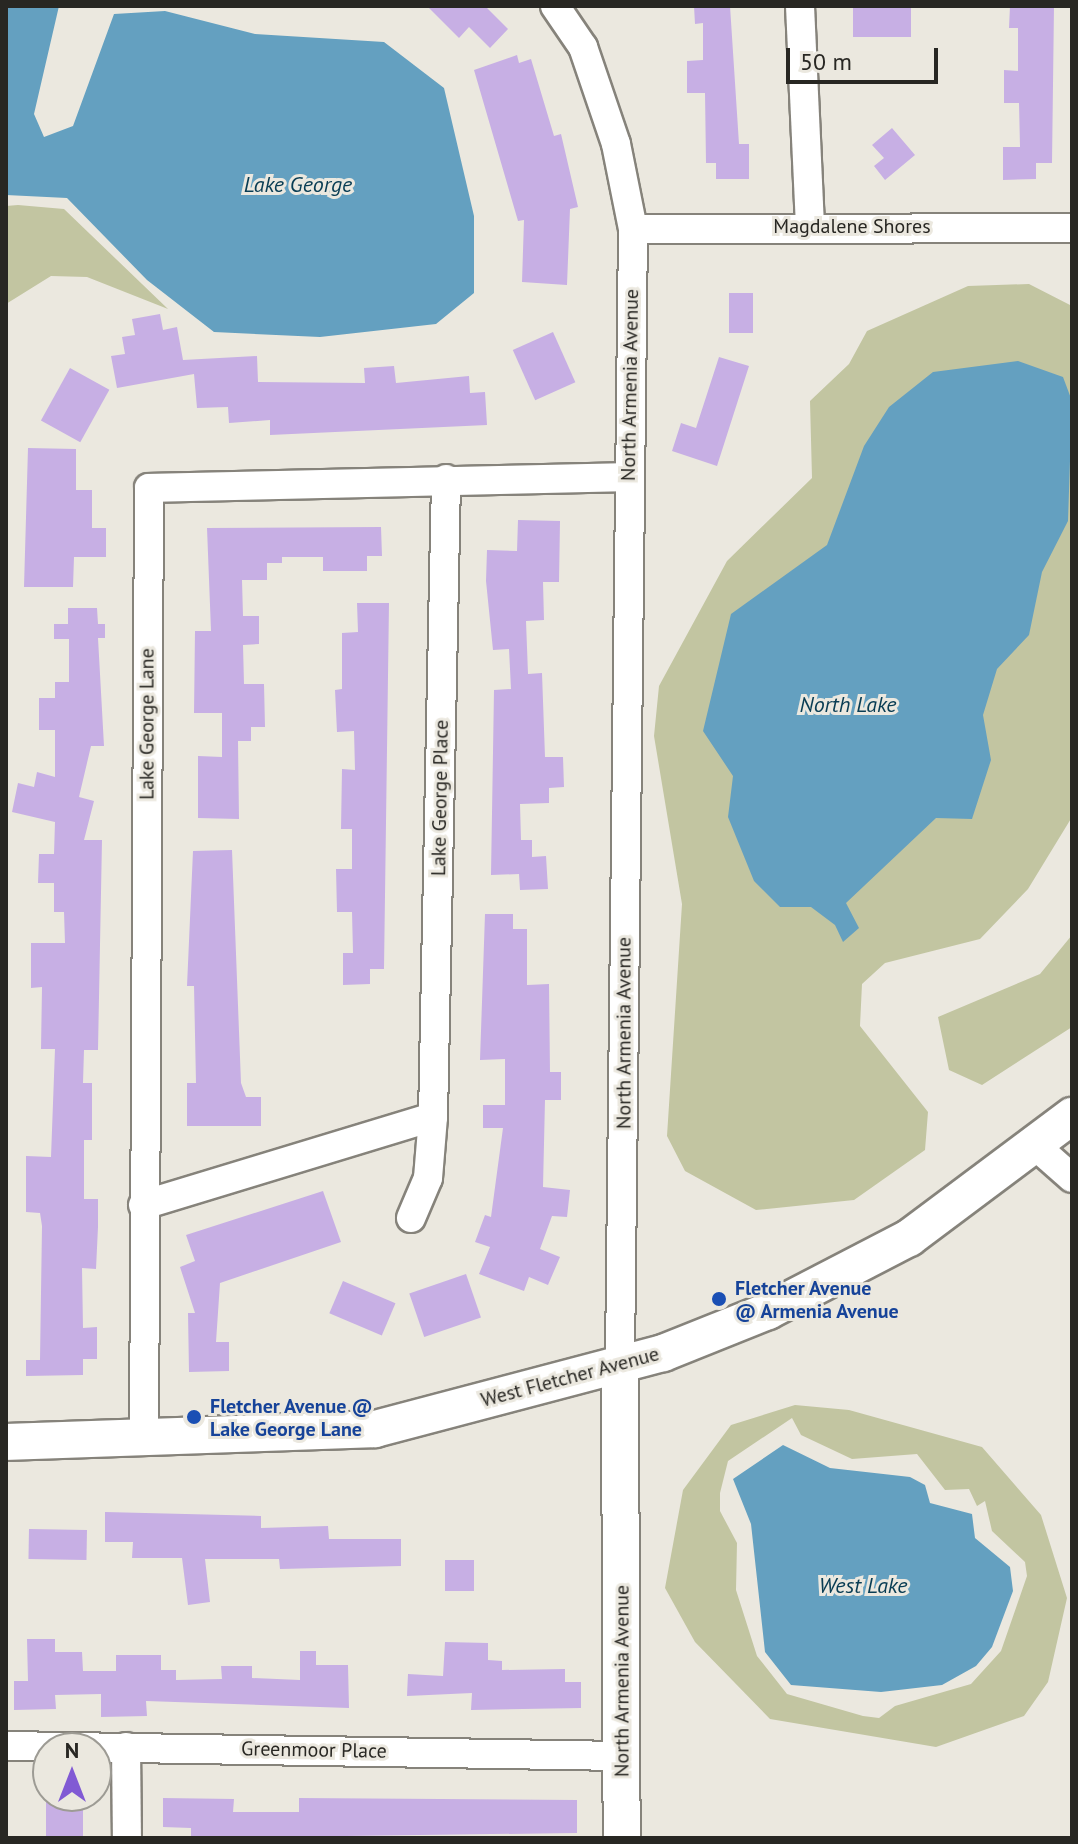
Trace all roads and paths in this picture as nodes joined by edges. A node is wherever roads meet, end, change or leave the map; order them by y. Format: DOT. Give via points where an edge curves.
graph roads {
  1 [pos="555,6"];
  2 [pos="800,6"];
  3 [pos="810,225"];
  4 [pos="1072,228"];
  5 [pos="633,229"];
  6 [pos="629,477"];
  7 [pos="446,479"];
  8 [pos="1072,1116"];
  9 [pos="433,1117"];
  10 [pos="1038,1148"];
  11 [pos="1072,1178"];
  12 [pos="143,1205"];
  13 [pos="411,1218"];
  14 [pos="620,1365"];
  15 [pos="144,1441"];
  16 [pos="6,1442"];
  17 [pos="6,1746"];
  18 [pos="126,1747"];
  19 [pos="623,1756"];
  20 [pos="127,1838"];
  21 [pos="622,1838"];
  1 -- 5 [label="street, North Armenia Avenue" via="583,47 616,144"];
  2 -- 3 [label="street"];
  3 -- 4 [label="street, Magdalene Shores"];
  3 -- 5 [label="street, Magdalene Shores"];
  5 -- 6 [label="street, North Armenia Avenue"];
  6 -- 7 [label="street, Lake George Lane"];
  6 -- 14 [label="street, North Armenia Avenue"];
  7 -- 9 [label="street, Lake George Place"];
  7 -- 12 [label="street, Lake George Lane" via="149,488"];
  8 -- 10 [label="main road, West Fletcher Avenue"];
  9 -- 12 [label="street"];
  9 -- 13 [label="street, Lake George Place" via="428,1178"];
  10 -- 11 [label="street"];
  10 -- 14 [label="main road, West Fletcher Avenue" via="909,1238 796,1297"];
  12 -- 15 [label="street, Lake George Lane"];
  14 -- 15 [label="main road, West Fletcher Avenue" via="375,1429"];
  14 -- 19 [label="main road, North Armenia Avenue"];
  15 -- 16 [label="main road, West Fletcher Avenue"];
  17 -- 18 [label="street, Greenmoor Place"];
  18 -- 19 [label="street, Greenmoor Place"];
  18 -- 20 [label="street"];
  19 -- 21 [label="main road, North Armenia Avenue"];
}
